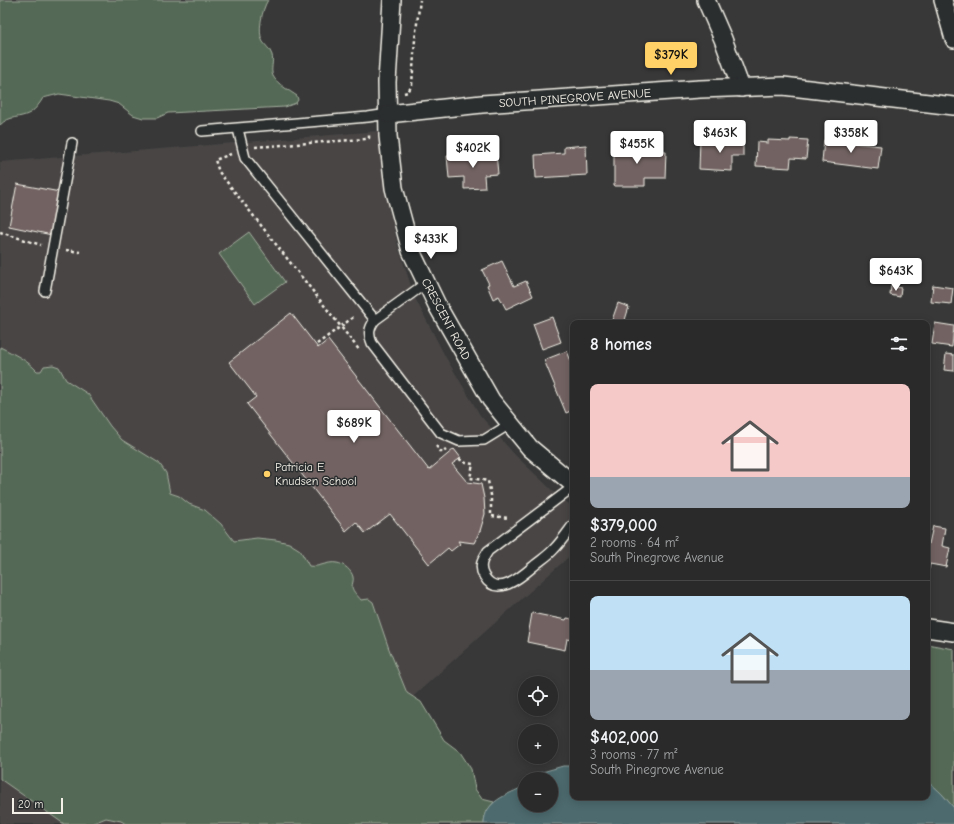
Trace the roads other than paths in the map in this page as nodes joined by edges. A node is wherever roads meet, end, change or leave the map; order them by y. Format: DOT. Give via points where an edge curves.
graph roads {
  1 [pos="392,0"];
  2 [pos="706,0"];
  3 [pos="943,0"];
  4 [pos="954,39"];
  5 [pos="742,88"];
  6 [pos="954,106"];
  7 [pos="388,114"];
  8 [pos="238,129"];
  9 [pos="202,132"];
  10 [pos="72,143"];
  11 [pos="426,283"];
  12 [pos="45,291"];
  13 [pos="375,320"];
  14 [pos="510,424"];
  15 [pos="570,481"];
  16 [pos="570,489"];
  17 [pos="570,529"];
  18 [pos="930,628"];
  19 [pos="954,632"];
  1 -- 7 [label="street, CRESCENT ROAD"];
  2 -- 5 [label="street"];
  3 -- 4 [label="street"];
  5 -- 6 [label="street, SOUTH PINEGROVE AVENUE" via="783,86"];
  5 -- 7 [label="street, SOUTH PINEGROVE AVENUE" via="490,104"];
  7 -- 8 [label="lane"];
  7 -- 11 [label="street, CRESCENT ROAD" via="394,188 411,251"];
  8 -- 9 [label="lane"];
  8 -- 13 [label="lane" via="245,158"];
  10 -- 12 [label="lane"];
  11 -- 13 [label="lane"];
  11 -- 14 [label="street, CRESCENT ROAD" via="491,400"];
  13 -- 14 [label="lane" via="369,328 372,343 441,433 459,441 484,440"];
  14 -- 15 [label="street, CRESCENT ROAD" via="530,448"];
  16 -- 17 [label="lane" via="488,551 481,561 482,573 487,582 496,586 517,580 554,550"];
  18 -- 19 [label="street"];
}
